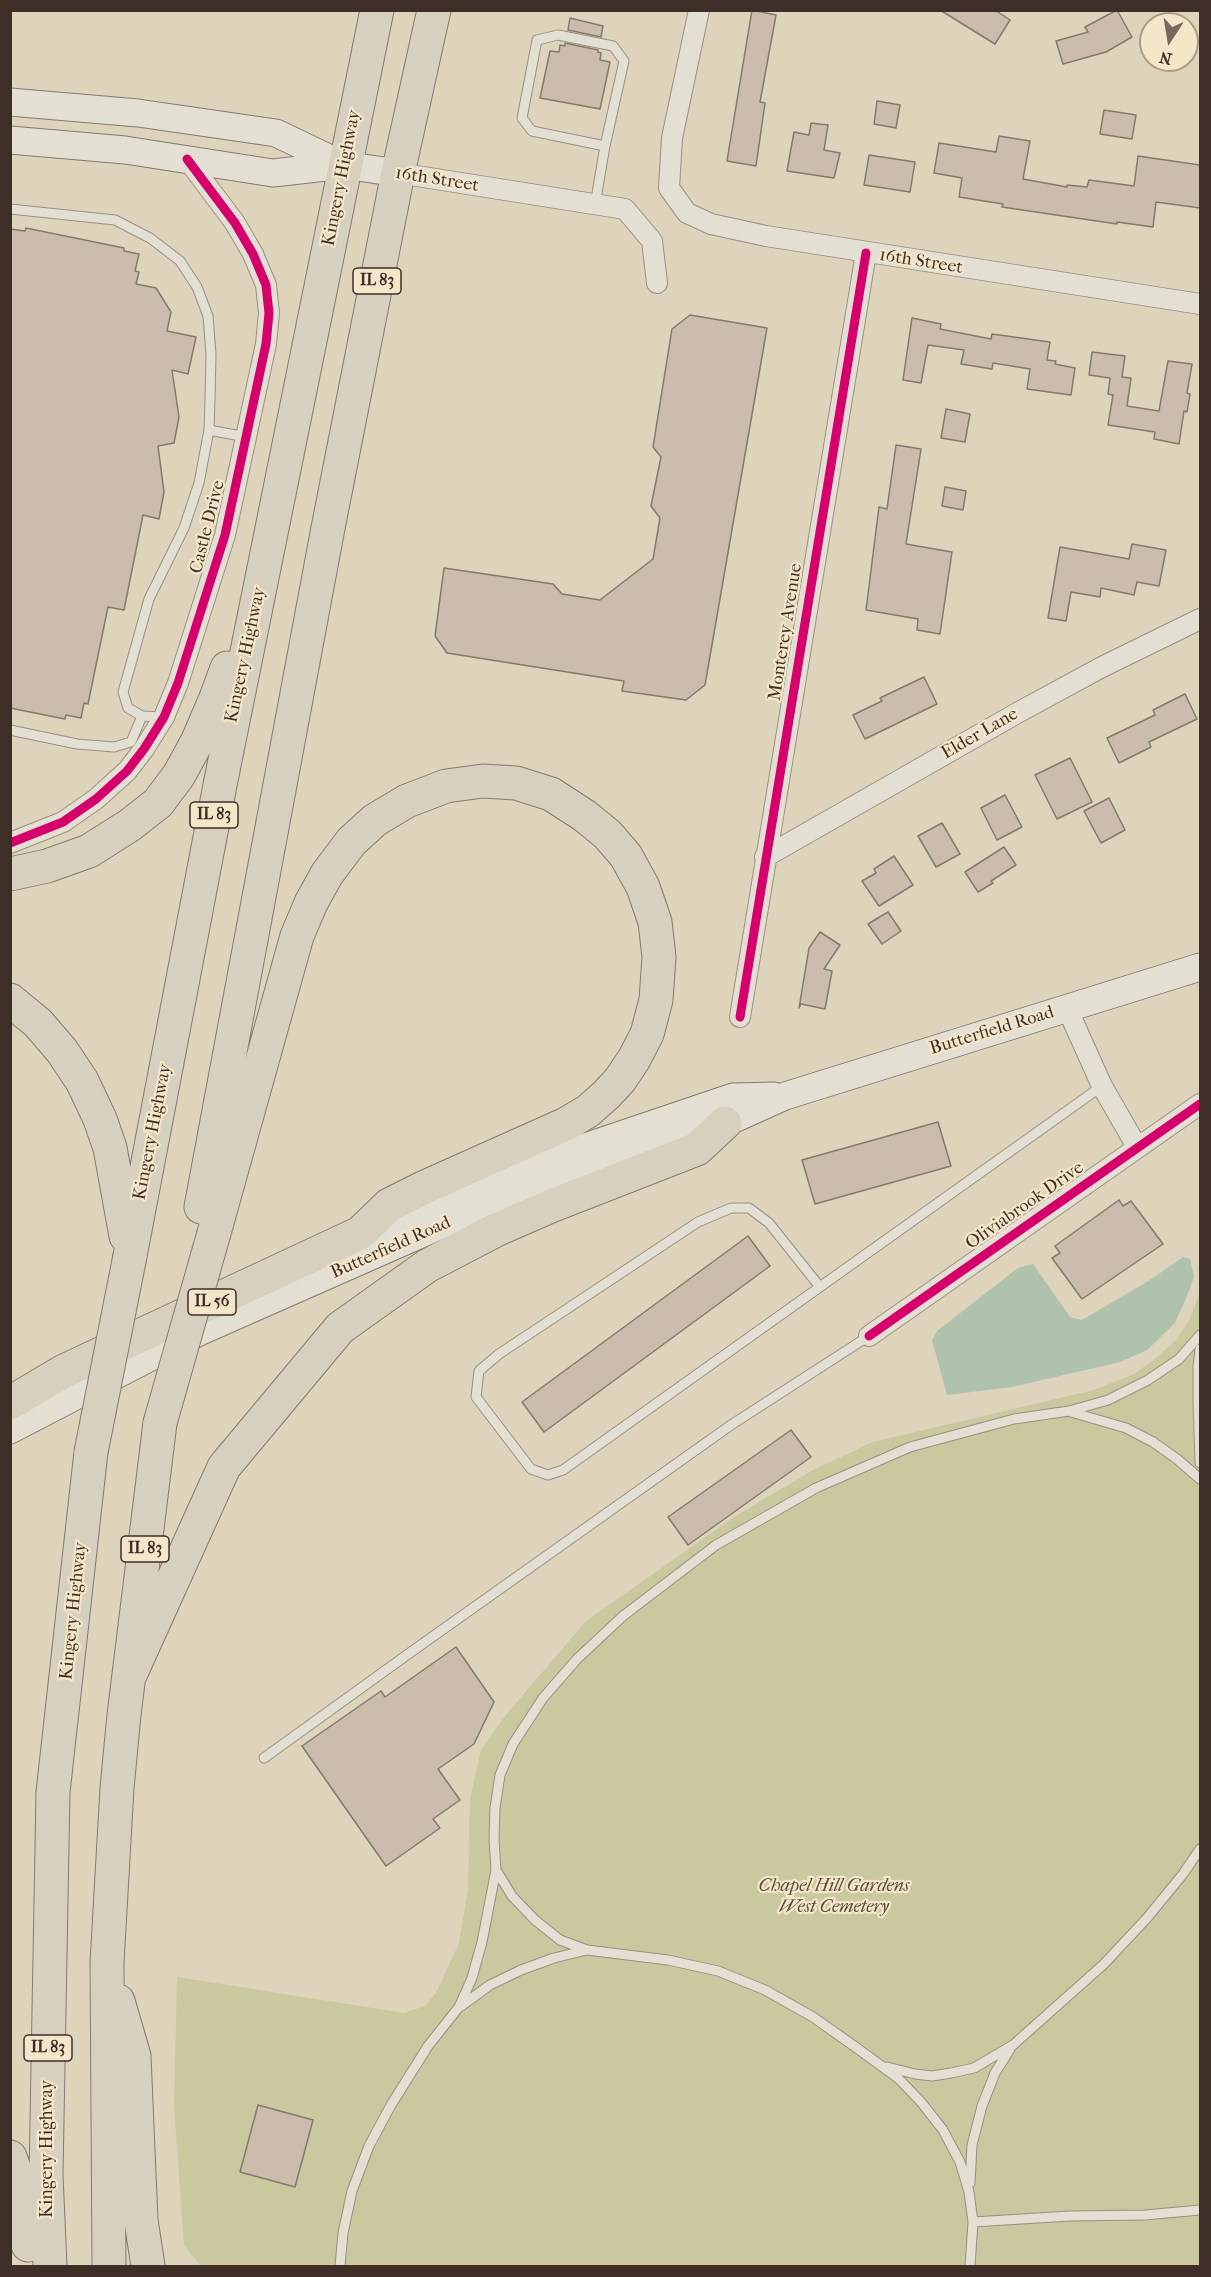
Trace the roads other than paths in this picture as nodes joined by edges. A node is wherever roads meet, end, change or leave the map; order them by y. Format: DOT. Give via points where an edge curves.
graph roads {
  1 [pos="376,10"];
  2 [pos="434,10"];
  3 [pos="699,10"];
  4 [pos="10,102"];
  5 [pos="15,144"];
  6 [pos="605,146"];
  7 [pos="187,159"];
  8 [pos="344,165"];
  9 [pos="398,174"];
  10 [pos="595,205"];
  11 [pos="10,209"];
  12 [pos="866,253"];
  13 [pos="657,283"];
  14 [pos="1200,304"];
  15 [pos="303,376"];
  16 [pos="208,430"];
  17 [pos="246,437"];
  18 [pos="1200,619"];
  19 [pos="142,716"];
  20 [pos="164,717"];
  21 [pos="10,730"];
  22 [pos="10,843"];
  23 [pos="765,857"];
  24 [pos="10,874"];
  25 [pos="1200,967"];
  26 [pos="10,1000"];
  27 [pos="1067,1008"];
  28 [pos="740,1017"];
  29 [pos="1102,1086"];
  30 [pos="785,1096"];
  31 [pos="1200,1104"];
  32 [pos="725,1123"];
  33 [pos="1137,1147"];
  34 [pos="360,1233"];
  35 [pos="204,1236"];
  36 [pos="130,1256"];
  37 [pos="820,1287"];
  38 [pos="1200,1335"];
  39 [pos="869,1336"];
  40 [pos="1200,1348"];
  41 [pos="64,1371"];
  42 [pos="10,1390"];
  43 [pos="10,1403"];
  44 [pos="1069,1411"];
  45 [pos="10,1430"];
  46 [pos="1200,1463"];
  47 [pos="1200,1479"];
  48 [pos="130,1676"];
  49 [pos="264,1758"];
  50 [pos="1200,1849"];
  51 [pos="496,1870"];
  52 [pos="587,1950"];
  53 [pos="107,1963"];
  54 [pos="459,2007"];
  55 [pos="1013,2045"];
  56 [pos="882,2066"];
  57 [pos="10,2157"];
  58 [pos="969,2192"];
  59 [pos="1200,2211"];
  60 [pos="973,2222"];
  61 [pos="29,2266"];
  62 [pos="50,2266"];
  63 [pos="109,2266"];
  64 [pos="148,2266"];
  65 [pos="340,2266"];
  66 [pos="970,2266"];
  1 -- 8 [label="highway, Kingery Highway / IL 83"];
  2 -- 9 [label="highway, IL 83"];
  3 -- 12 [label="street, 16th Street" via="672,138 669,188 687,213 711,224"];
  4 -- 8 [label="main road, 16th Street" via="138,113 276,133"];
  5 -- 7 [label="main road, 16th Street" via="125,150"];
  6 -- 6 [label="lane" via="532,131 522,118 537,40 558,35 613,46 624,61"];
  6 -- 10 [label="lane"];
  7 -- 8 [label="main road, 16th Street" via="273,173"];
  7 -- 17 [label="street, Castle Drive" via="234,224 266,285 266,344"];
  8 -- 9 [label="main road, 16th Street"];
  8 -- 15 [label="highway, Kingery Highway / IL 83"];
  9 -- 10 [label="street, 16th Street"];
  9 -- 35 [label="highway, IL 83" via="328,528"];
  10 -- 13 [label="street, 16th Street" via="625,209 652,241"];
  11 -- 16 [label="lane" via="115,220 150,238 180,261 197,287 207,316"];
  12 -- 14 [label="street, 16th Street"];
  12 -- 23 [label="street, Monterey Avenue"];
  15 -- 24 [label="highway" via="242,622 216,698 179,775 158,802 89,851"];
  15 -- 36 [label="highway, Kingery Highway / IL 83"];
  16 -- 17 [label="lane"];
  16 -- 19 [label="lane" via="199,483 184,528 149,599 123,692 128,708"];
  17 -- 20 [label="street, Castle Drive" via="213,576"];
  18 -- 23 [label="street, Elder Lane" via="1019,712"];
  19 -- 20 [label="lane"];
  19 -- 21 [label="lane" via="131,742 114,747"];
  20 -- 22 [label="street, Castle Drive" via="127,771 96,799 63,822"];
  23 -- 28 [label="street, Monterey Avenue"];
  25 -- 27 [label="main road, Butterfield Road / IL 56"];
  26 -- 36 [label="highway" via="38,1023 62,1051 100,1119 110,1148"];
  27 -- 29 [label="street"];
  27 -- 30 [label="main road, Butterfield Road / IL 56"];
  29 -- 33 [label="street"];
  29 -- 37 [label="lane"];
  30 -- 32 [label="main road, Butterfield Road / IL 56"];
  30 -- 34 [label="main road, Butterfield Road / IL 56" via="733,1097 526,1167"];
  31 -- 33 [label="street, Oliviabrook Drive"];
  32 -- 45 [label="main road, Butterfield Road / IL 56" via="437,1227 199,1332"];
  32 -- 48 [label="highway" via="697,1149 551,1206 437,1261 340,1328 224,1467"];
  33 -- 39 [label="street, Oliviabrook Drive"];
  34 -- 35 [label="highway" via="389,1205 588,1111 620,1080 647,1034 656,1000 660,957 655,922 643,887 626,856 608,835 551,794 516,783 483,781 446,786 407,801 375,820 351,843 327,874 297,936"];
  34 -- 41 [label="highway, Butterfield Road / IL 56"];
  35 -- 48 [label="highway, IL 83, bridge" via="160,1423"];
  36 -- 62 [label="highway, Kingery Highway / IL 83, bridge" via="91,1452 53,1792 46,2175"];
  37 -- 37 [label="lane" via="556,1473 548,1475 531,1469 476,1396 479,1371 499,1354 698,1222 731,1208 749,1208 769,1223"];
  38 -- 44 [label="lane" via="1179,1359 1148,1380 1108,1400"];
  39 -- 49 [label="lane" via="731,1425"];
  40 -- 46 [label="lane"];
  41 -- 42 [label="highway"];
  41 -- 43 [label="highway, Butterfield Road / IL 56"];
  44 -- 47 [label="lane" via="1125,1428 1153,1442"];
  44 -- 51 [label="lane" via="954,1434 872,1463 816,1488 752,1524 659,1587 576,1659 543,1698 513,1744 500,1775 495,1808"];
  48 -- 53 [label="highway, IL 83" via="117,1788"];
  50 -- 55 [label="lane" via="1147,1918 1104,1964"];
  51 -- 52 [label="lane" via="512,1896 535,1920 560,1940"];
  51 -- 54 [label="lane" via="483,1942"];
  52 -- 54 [label="lane" via="521,1970 490,1984"];
  52 -- 56 [label="lane" via="718,1971 765,1990 813,2017"];
  53 -- 63 [label="highway, IL 83"];
  53 -- 64 [label="highway" via="134,2056 141,2220"];
  54 -- 65 [label="lane" via="428,2046 369,2146 352,2191"];
  55 -- 56 [label="lane" via="974,2068 942,2074 915,2074"];
  55 -- 58 [label="lane" via="994,2073 982,2106 972,2145"];
  56 -- 58 [label="lane" via="921,2102 942,2130 960,2162"];
  57 -- 61 [label="highway" via="24,2196"];
  58 -- 60 [label="lane"];
  59 -- 60 [label="lane"];
  60 -- 66 [label="lane"];
}
